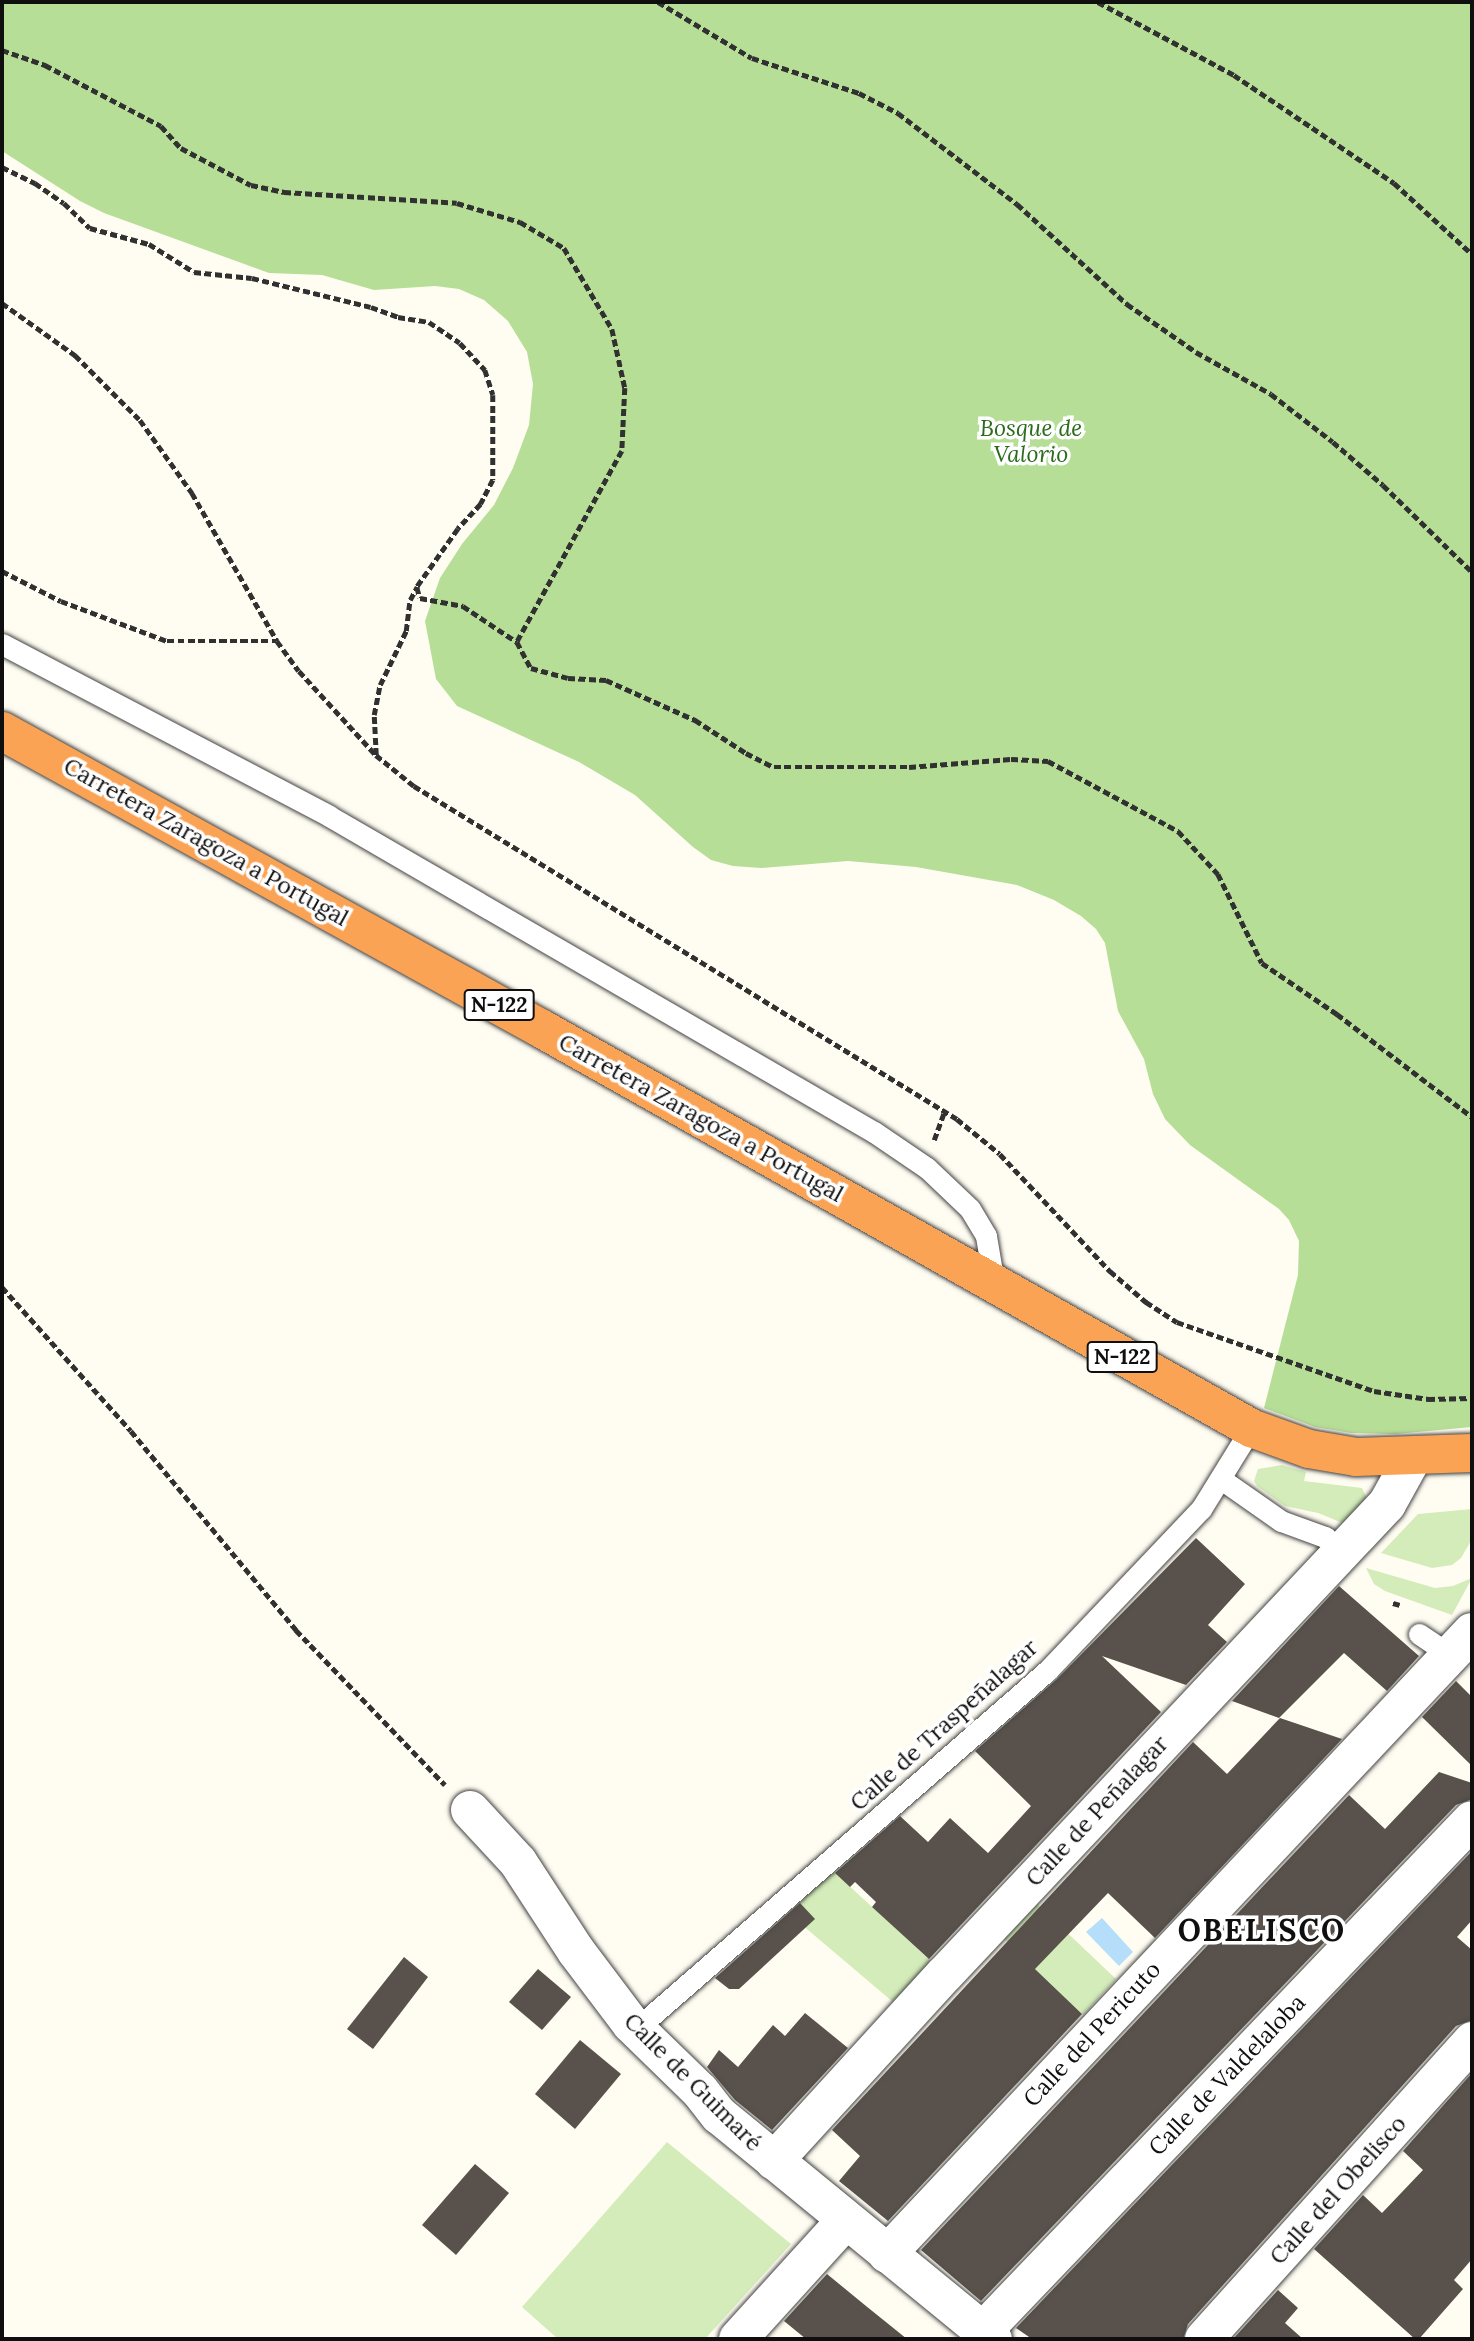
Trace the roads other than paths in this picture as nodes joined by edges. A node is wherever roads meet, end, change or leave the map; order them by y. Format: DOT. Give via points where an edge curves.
graph roads {
  1 [pos="2,644"];
  2 [pos="2,731"];
  3 [pos="994,1284"];
  4 [pos="1251,1428"];
  5 [pos="1472,1453"];
  6 [pos="1413,1457"];
  7 [pos="1221,1479"];
  8 [pos="1342,1552"];
  9 [pos="1419,1634"];
  10 [pos="1465,1654"];
  11 [pos="470,1810"];
  12 [pos="1472,1820"];
  13 [pos="636,2029"];
  14 [pos="1472,2041"];
  15 [pos="774,2161"];
  16 [pos="846,2220"];
  17 [pos="887,2254"];
  18 [pos="988,2335"];
  19 [pos="738,2339"];
  20 [pos="1205,2339"];
  1 -- 3 [label="lane" via="329,816 874,1132 927,1168 970,1209 986,1236"];
  2 -- 3 [label="highway, Carretera Zaragoza a Portugal / N-122"];
  3 -- 4 [label="highway, Carretera Zaragoza a Portugal / N-122"];
  4 -- 6 [label="highway, N-122" via="1332,1454"];
  4 -- 7 [label="lane, Calle de Traspeñalagar"];
  5 -- 6 [label="highway, N-122"];
  6 -- 8 [label="street, Calle de Peñalagar" via="1387,1504"];
  7 -- 8 [label="lane" via="1281,1521 1325,1537"];
  7 -- 13 [label="lane, Calle de Traspeñalagar" via="1201,1508 1046,1671"];
  8 -- 15 [label="street, Calle de Peñalagar"];
  9 -- 10 [label="lane"];
  10 -- 17 [label="street, Calle del Pericuto"];
  11 -- 13 [label="street, Calle de Guimaré" via="518,1862 576,1951"];
  12 -- 18 [label="street, Calle de Valdelaloba"];
  13 -- 15 [label="street, Calle de Guimaré" via="701,2091 719,2115"];
  14 -- 20 [label="street, Calle del Obelisco"];
  15 -- 16 [label="street, Calle de Guimaré"];
  16 -- 17 [label="street, Calle de Guimaré"];
  16 -- 19 [label="street"];
  17 -- 18 [label="street, Calle de Guimaré"];
}
